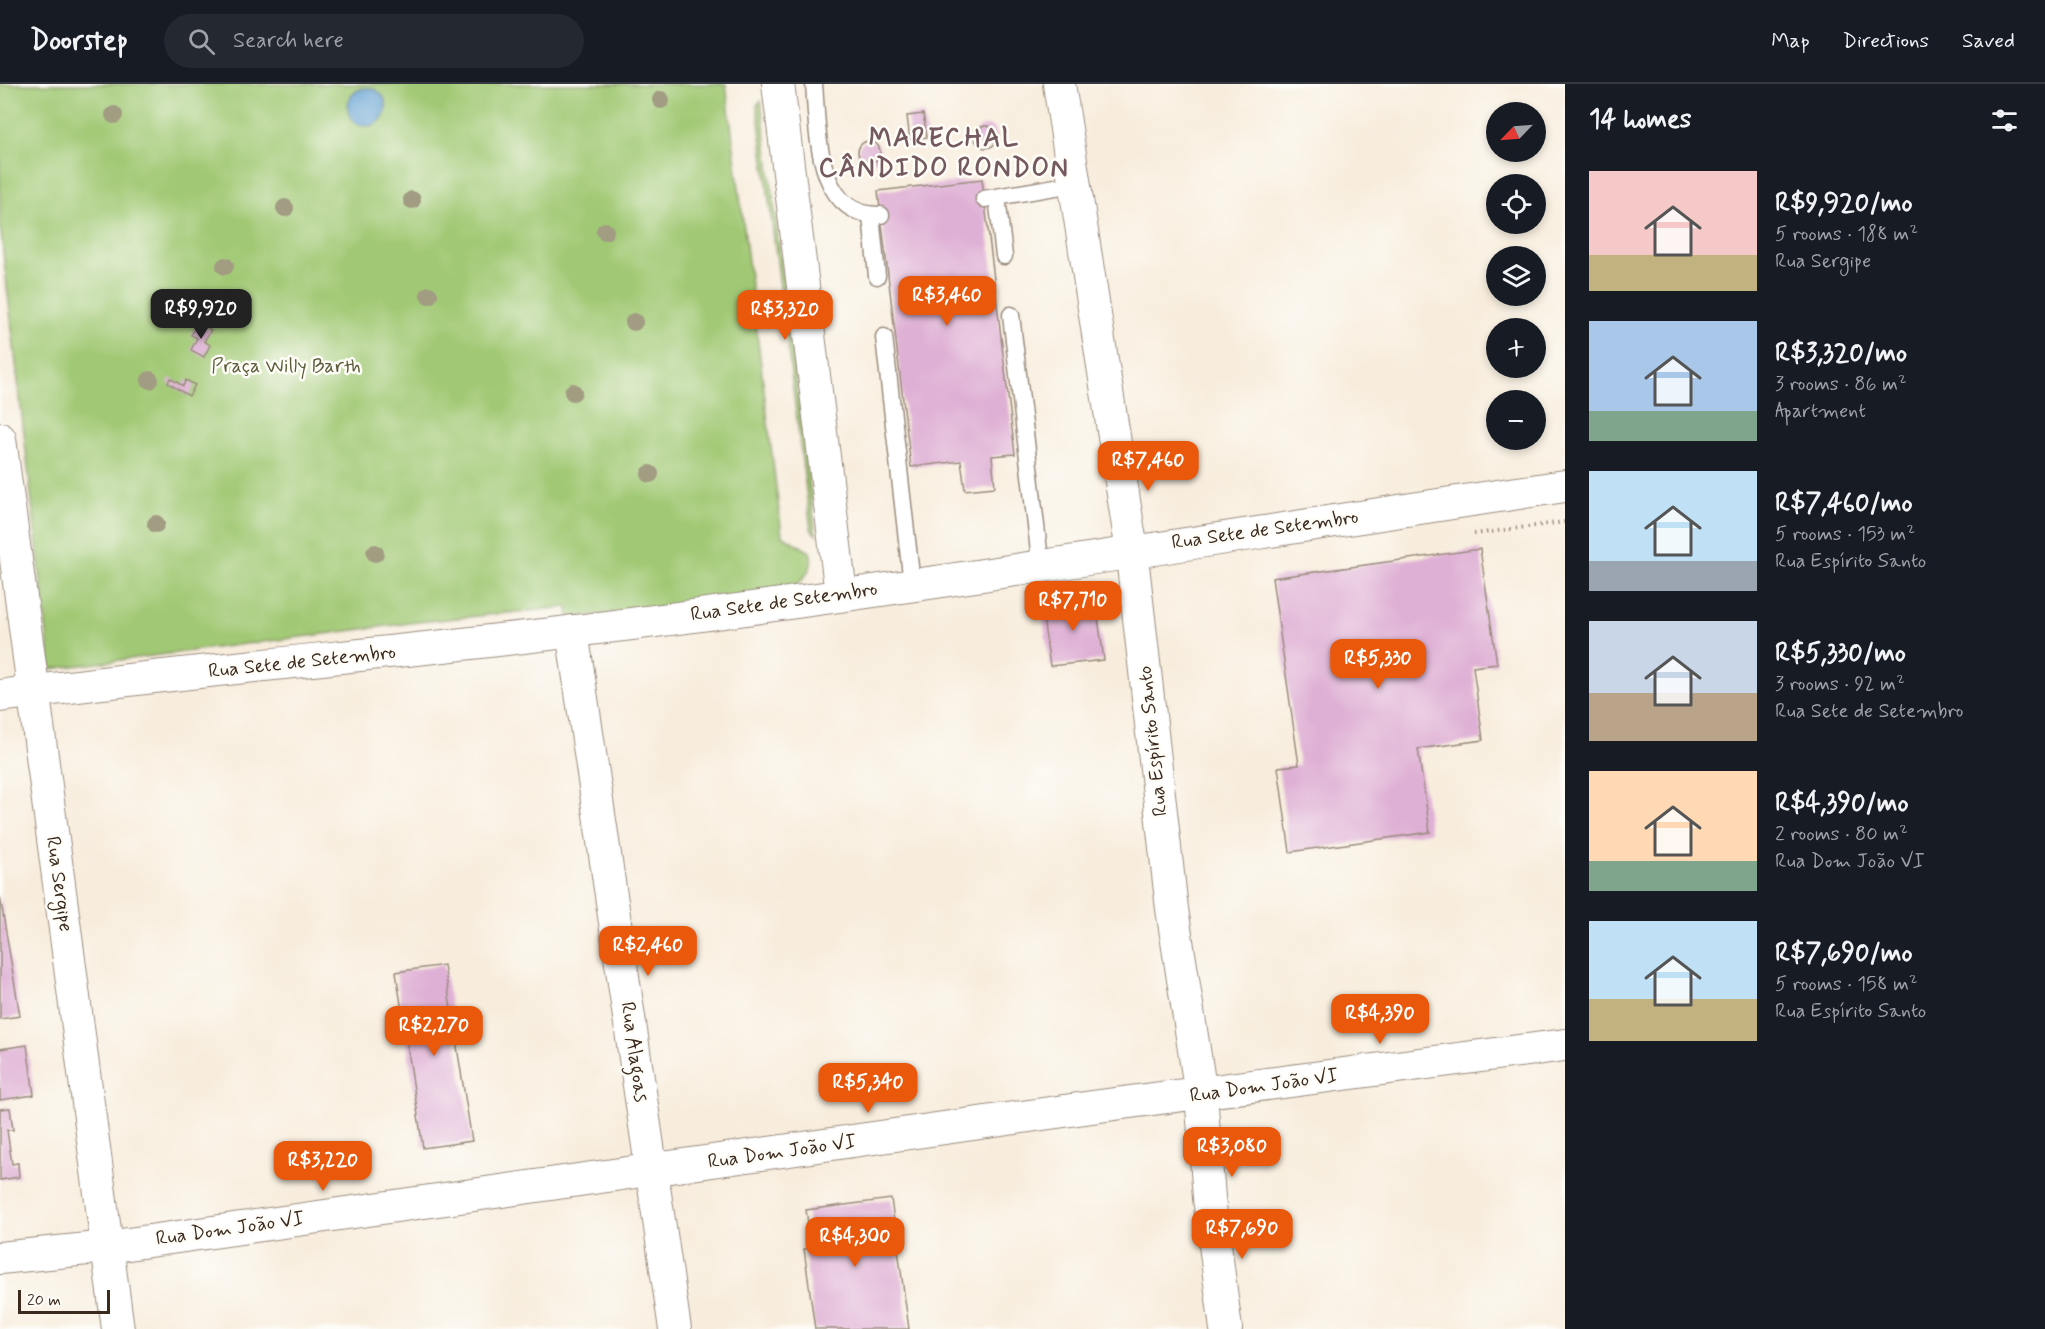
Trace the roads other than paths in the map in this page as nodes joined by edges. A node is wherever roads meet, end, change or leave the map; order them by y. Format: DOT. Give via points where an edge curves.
graph roads {
  1 [pos="778,84"];
  2 [pos="814,84"];
  3 [pos="1059,84"];
  4 [pos="1073,184"];
  5 [pos="1004,256"];
  6 [pos="877,276"];
  7 [pos="1011,315"];
  8 [pos="884,337"];
  9 [pos="0,439"];
  10 [pos="1565,486"];
  11 [pos="1130,550"];
  12 [pos="1034,569"];
  13 [pos="912,584"];
  14 [pos="842,594"];
  15 [pos="572,632"];
  16 [pos="33,692"];
  17 [pos="0,696"];
  18 [pos="1565,1045"];
  19 [pos="1201,1095"];
  20 [pos="652,1171"];
  21 [pos="107,1247"];
  22 [pos="0,1258"];
  23 [pos="118,1329"];
  24 [pos="675,1329"];
  25 [pos="1226,1329"];
  1 -- 14 [label="street"];
  2 -- 6 [label="lane" via="826,177 834,193 850,206 876,215"];
  3 -- 4 [label="street, Rua Espírito Santo"];
  4 -- 5 [label="lane" via="991,198"];
  4 -- 11 [label="street, Rua Espírito Santo"];
  7 -- 12 [label="lane" via="1039,551"];
  8 -- 13 [label="lane"];
  9 -- 16 [label="street, Rua Sergipe"];
  10 -- 11 [label="street, Rua Sete de Setembro"];
  11 -- 12 [label="street, Rua Sete de Setembro"];
  11 -- 19 [label="street, Rua Espírito Santo" via="1172,909"];
  12 -- 13 [label="street, Rua Sete de Setembro"];
  13 -- 14 [label="street, Rua Sete de Setembro"];
  14 -- 15 [label="street, Rua Sete de Setembro"];
  15 -- 16 [label="street, Rua Sete de Setembro"];
  15 -- 20 [label="street, Rua Alagoas"];
  16 -- 17 [label="street, Rua Sete de Setembro"];
  16 -- 21 [label="street, Rua Sergipe"];
  18 -- 19 [label="street, Rua Dom João VI"];
  19 -- 20 [label="street, Rua Dom João VI" via="1092,1107"];
  19 -- 25 [label="street, Rua Espírito Santo"];
  20 -- 21 [label="street, Rua Dom João VI"];
  20 -- 24 [label="street, Rua Alagoas"];
  21 -- 22 [label="street, Rua Dom João VI"];
  21 -- 23 [label="street, Rua Sergipe"];
}
